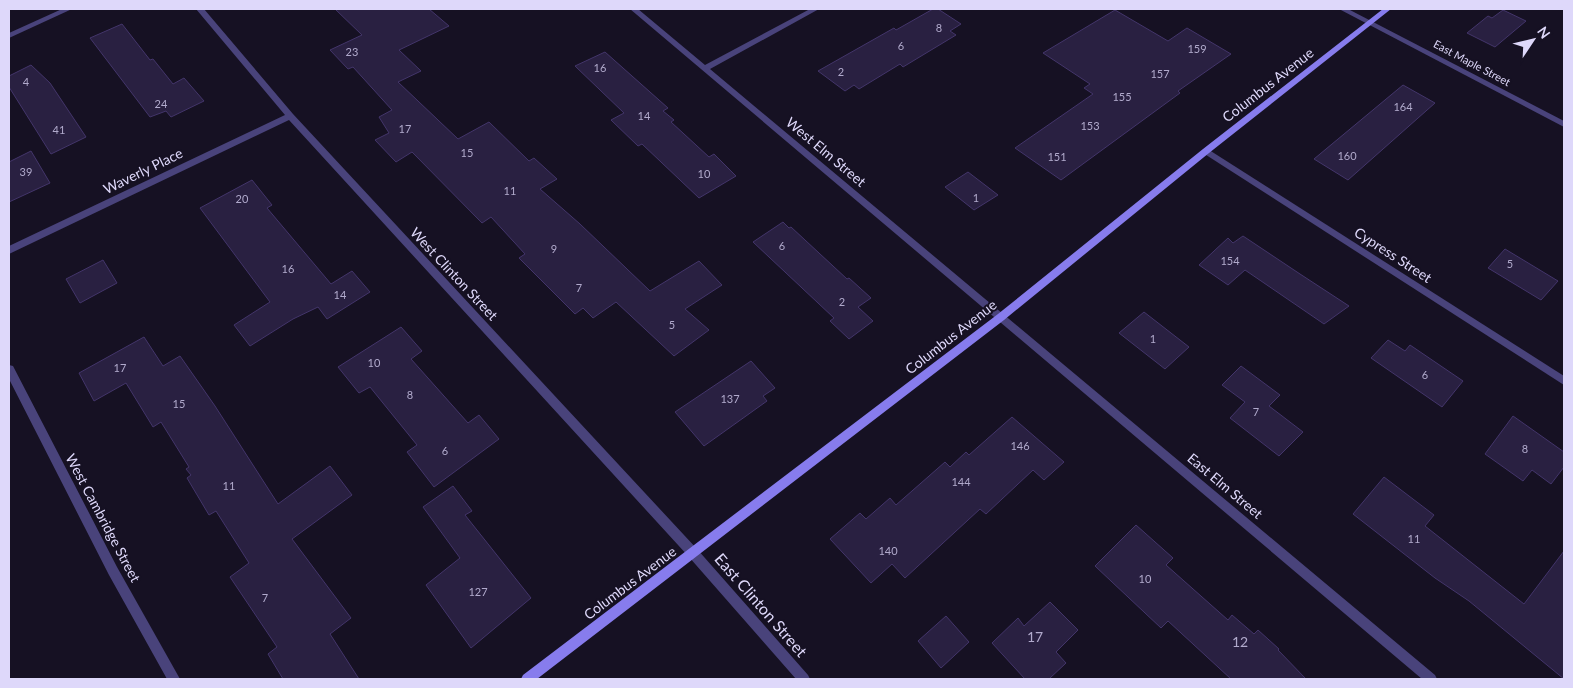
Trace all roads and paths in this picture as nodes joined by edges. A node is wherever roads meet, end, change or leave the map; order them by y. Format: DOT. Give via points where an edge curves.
graph roads {
  1 [pos="68,9"];
  2 [pos="200,9"];
  3 [pos="634,9"];
  4 [pos="815,9"];
  5 [pos="1343,9"];
  6 [pos="1387,9"];
  7 [pos="1369,22"];
  8 [pos="9,36"];
  9 [pos="705,68"];
  10 [pos="290,116"];
  11 [pos="1564,124"];
  12 [pos="1206,151"];
  13 [pos="9,250"];
  14 [pos="1001,317"];
  15 [pos="9,369"];
  16 [pos="1564,381"];
  17 [pos="693,553"];
  18 [pos="174,679"];
  19 [pos="526,679"];
  20 [pos="804,679"];
  21 [pos="1431,679"];
  1 -- 8 [label="street"];
  2 -- 10 [label="street, West Clinton Street"];
  3 -- 9 [label="street, West Elm Street"];
  4 -- 9 [label="street"];
  5 -- 7 [label="street, East Maple Street"];
  6 -- 7 [label="street, Columbus Avenue"];
  7 -- 11 [label="street, East Maple Street"];
  7 -- 12 [label="street, Columbus Avenue"];
  9 -- 14 [label="street, West Elm Street"];
  10 -- 13 [label="street, Waverly Place"];
  10 -- 17 [label="street, West Clinton Street"];
  12 -- 14 [label="street, Columbus Avenue"];
  12 -- 16 [label="street, Cypress Street"];
  14 -- 17 [label="street, Columbus Avenue"];
  14 -- 21 [label="street, East Elm Street"];
  15 -- 18 [label="street, West Cambridge Street" via="113,571"];
  17 -- 19 [label="street, Columbus Avenue"];
  17 -- 20 [label="street, East Clinton Street"];
}
